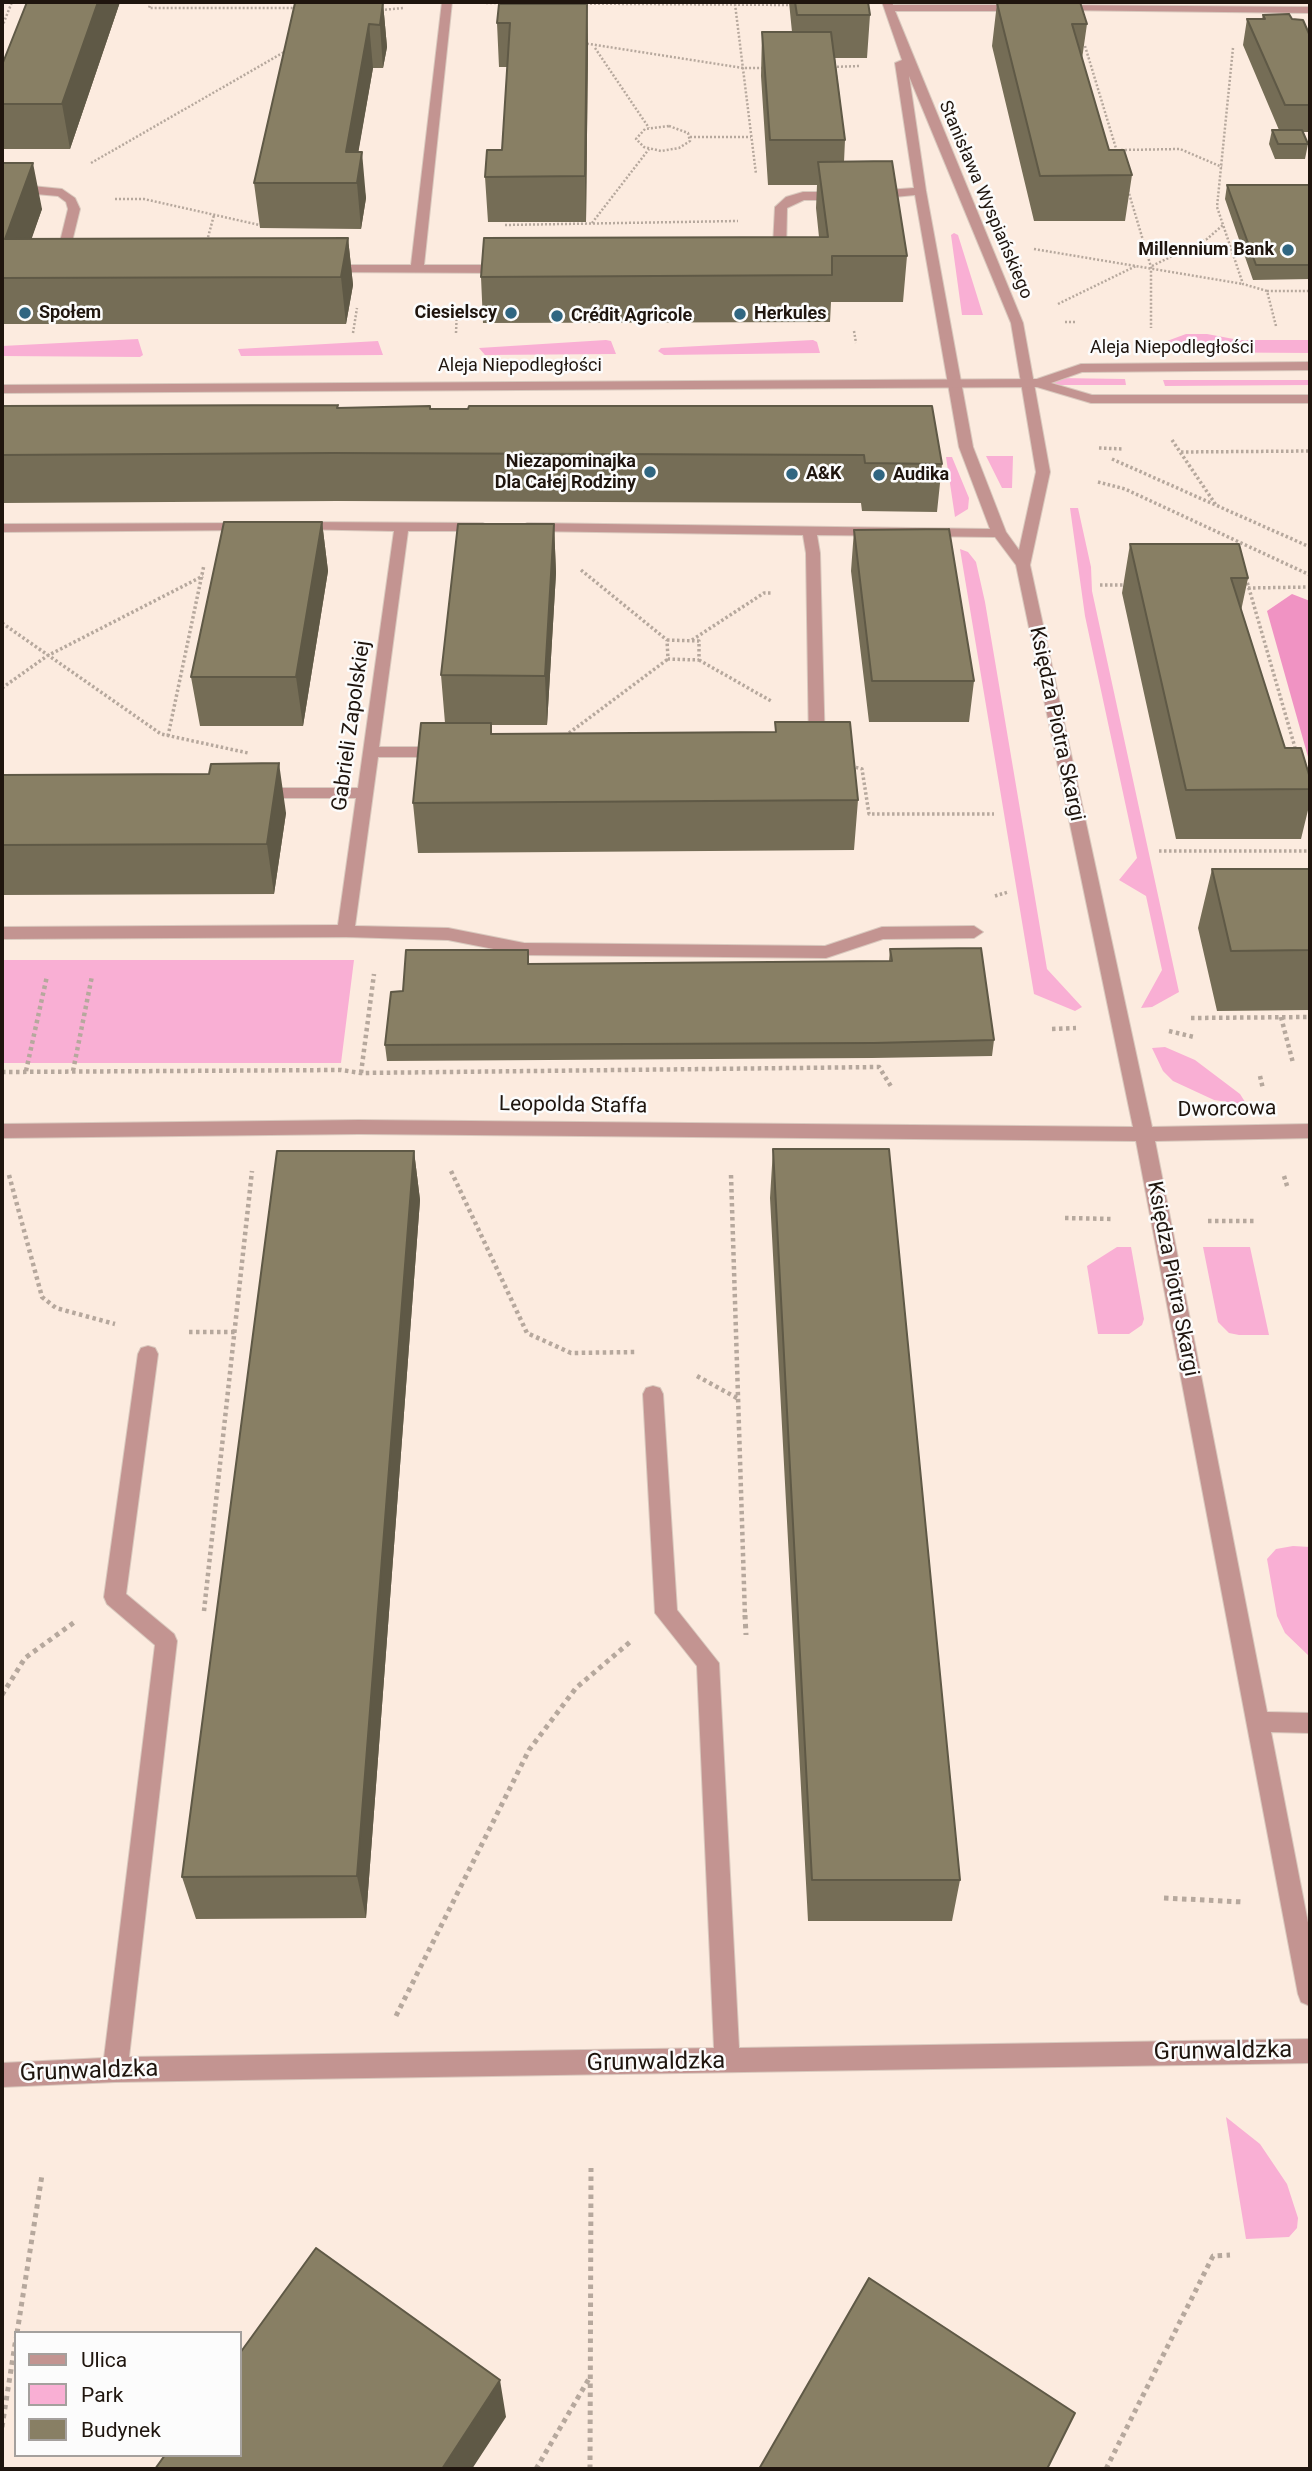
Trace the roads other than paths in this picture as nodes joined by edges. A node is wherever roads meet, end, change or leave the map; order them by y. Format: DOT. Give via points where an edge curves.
graph roads {
  1 [pos="446,4"];
  2 [pos="888,5"];
  3 [pos="1310,10"];
  4 [pos="897,35"];
  5 [pos="2,187"];
  6 [pos="920,191"];
  7 [pos="78,266"];
  8 [pos="761,267"];
  9 [pos="416,268"];
  10 [pos="514,268"];
  11 [pos="309,269"];
  12 [pos="1310,366"];
  13 [pos="1033,383"];
  14 [pos="953,384"];
  15 [pos="2,389"];
  16 [pos="1310,399"];
  17 [pos="402,526"];
  18 [pos="2,528"];
  19 [pos="809,529"];
  20 [pos="999,533"];
  21 [pos="1023,565"];
  22 [pos="803,751"];
  23 [pos="371,752"];
  24 [pos="465,752"];
  25 [pos="244,793"];
  26 [pos="363,793"];
  27 [pos="346,931"];
  28 [pos="974,932"];
  29 [pos="2,933"];
  30 [pos="2,1131"];
  31 [pos="1310,1131"];
  32 [pos="1144,1134"];
  33 [pos="148,1354"];
  34 [pos="653,1394"];
  35 [pos="1257,1722"];
  36 [pos="1310,1723"];
  37 [pos="1310,1994"];
  38 [pos="1310,2051"];
  39 [pos="727,2062"];
  40 [pos="116,2070"];
  41 [pos="2,2075"];
  1 -- 9 [label="street"];
  2 -- 3 [label="street"];
  2 -- 4 [label="street, Stanisława Wyspiańskiego"];
  4 -- 6 [label="street, Stanisława Wyspiańskiego"];
  4 -- 13 [label="street, Stanisława Wyspiańskiego" via="1017,323"];
  5 -- 7 [label="street" via="62,193 71,201 74,209 63,254"];
  6 -- 8 [label="street" via="790,200 781,207 780,253 775,264"];
  6 -- 14 [label="street, Stanisława Wyspiańskiego"];
  9 -- 10 [label="street"];
  9 -- 11 [label="street"];
  12 -- 13 [label="street, Aleja Niepodległości" via="1081,368"];
  13 -- 14 [label="street, Aleja Niepodległości"];
  13 -- 16 [label="street, Aleja Niepodległości" via="1091,399"];
  13 -- 21 [label="street, Księdza Piotra Skargi" via="1043,472"];
  14 -- 15 [label="street, Aleja Niepodległości"];
  14 -- 20 [label="street, Księdza Piotra Skargi" via="966,447"];
  17 -- 18 [label="street"];
  17 -- 19 [label="street"];
  17 -- 23 [label="street, Gabrieli Zapolskiej"];
  19 -- 20 [label="street"];
  19 -- 22 [label="street" via="817,751"];
  20 -- 21 [label="street, Księdza Piotra Skargi"];
  21 -- 32 [label="street, Księdza Piotra Skargi"];
  23 -- 24 [label="street"];
  23 -- 26 [label="street, Gabrieli Zapolskiej"];
  25 -- 26 [label="street"];
  26 -- 27 [label="street, Gabrieli Zapolskiej"];
  27 -- 28 [label="street" via="448,934 524,949 826,952 882,933"];
  27 -- 29 [label="street"];
  30 -- 32 [label="street, Leopolda Staffa" via="359,1127"];
  31 -- 32 [label="street, Dworcowa"];
  32 -- 35 [label="street, Księdza Piotra Skargi"];
  33 -- 40 [label="street" via="115,1597 166,1642"];
  34 -- 39 [label="street" via="666,1613 708,1663"];
  35 -- 36 [label="street"];
  35 -- 37 [label="street, Księdza Piotra Skargi"];
  38 -- 39 [label="street, Grunwaldzka"];
  39 -- 40 [label="street, Grunwaldzka"];
  40 -- 41 [label="street, Grunwaldzka"];
}
